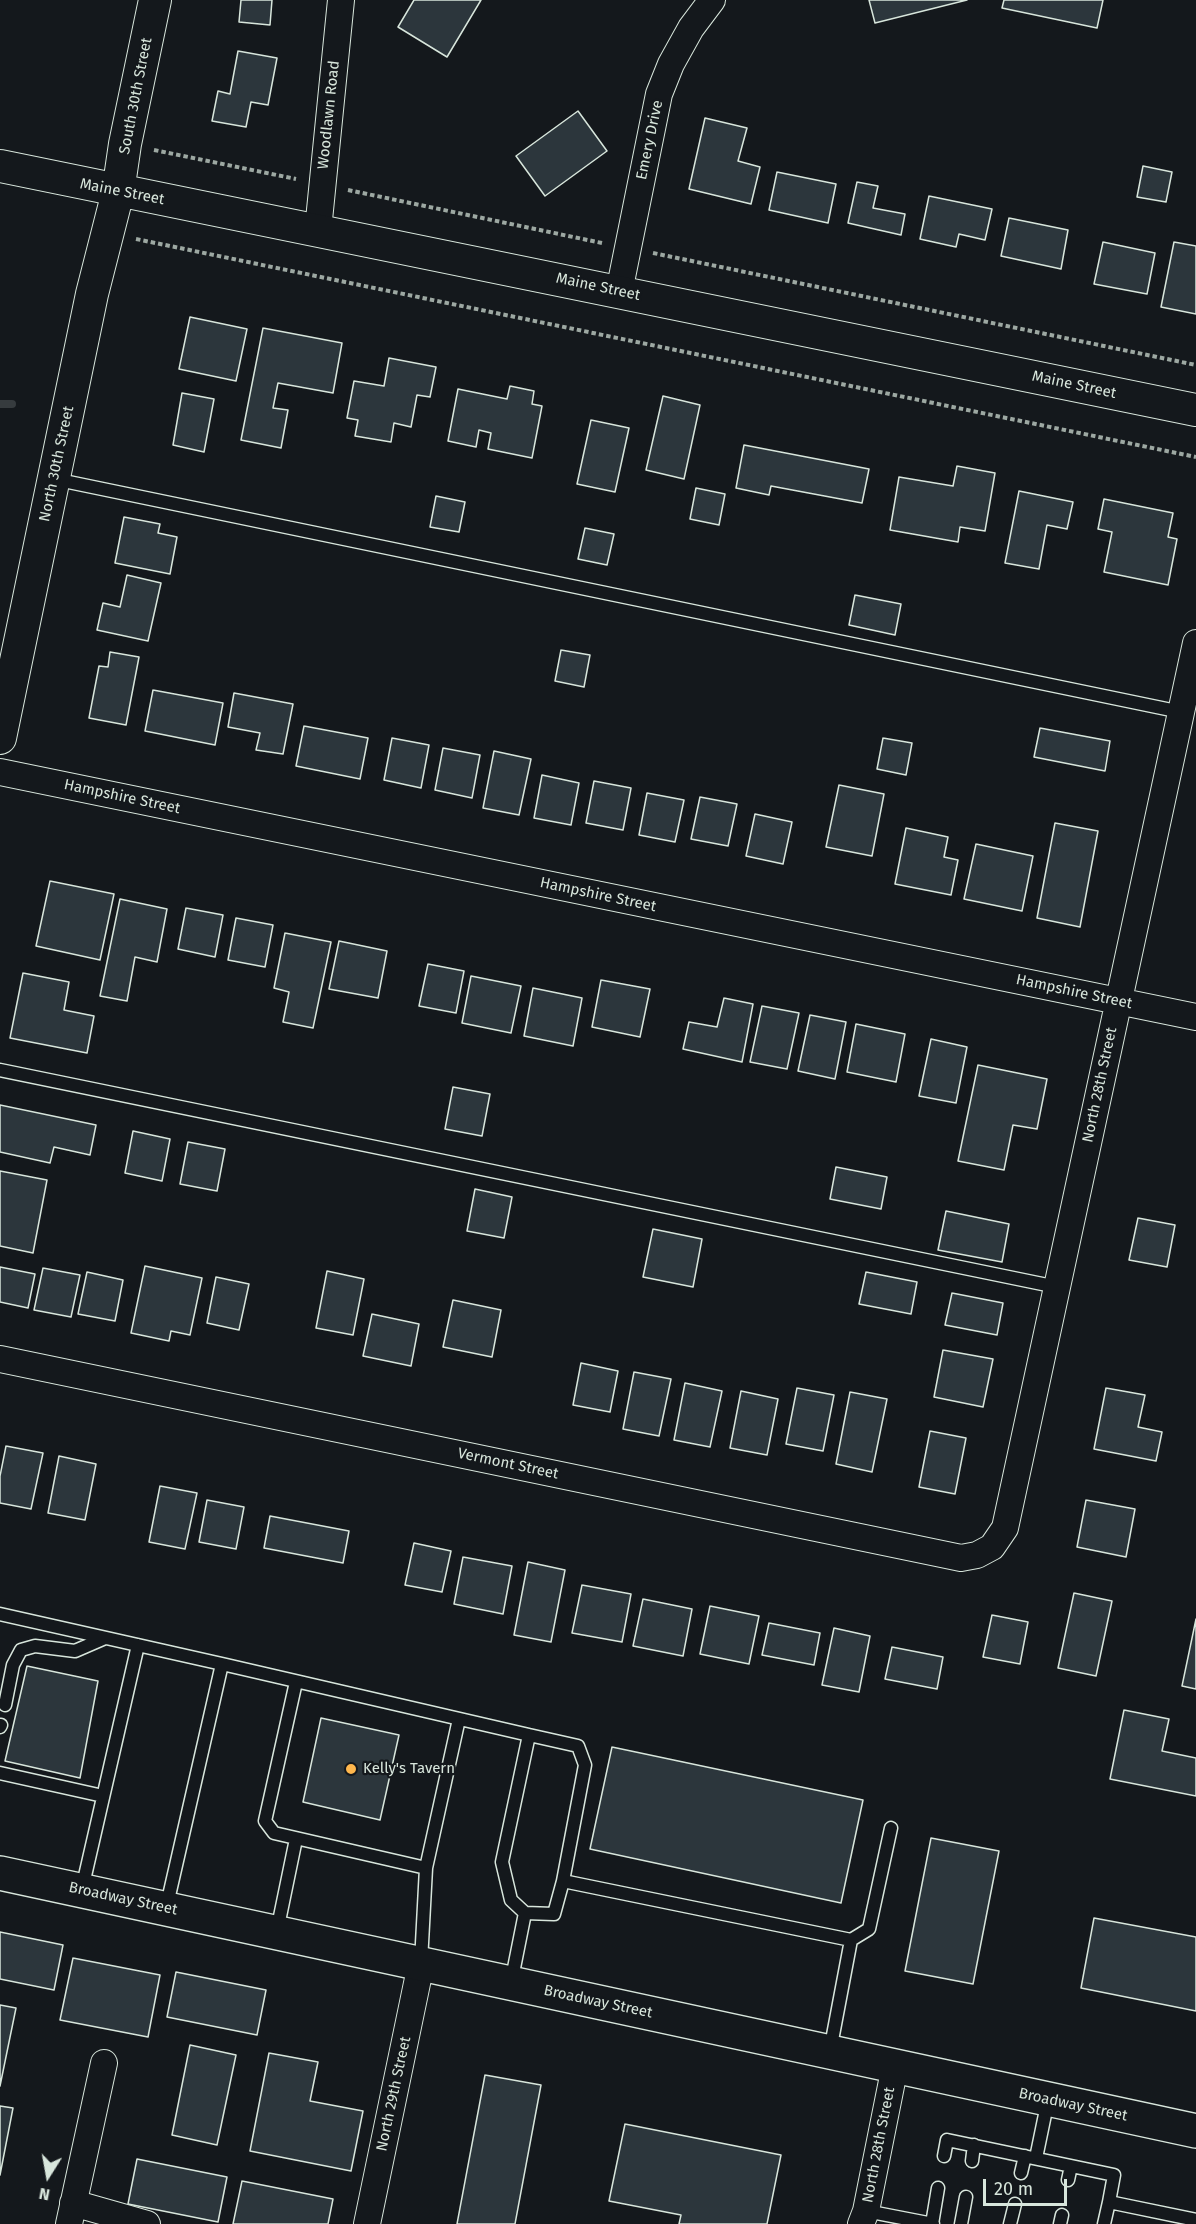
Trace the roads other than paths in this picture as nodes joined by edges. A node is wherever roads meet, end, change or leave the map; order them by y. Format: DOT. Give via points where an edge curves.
graph roads {
  1 [pos="155,0"];
  2 [pos="341,0"];
  3 [pos="712,0"];
  4 [pos="0,166"];
  5 [pos="118,192"];
  6 [pos="318,230"];
  7 [pos="619,292"];
  8 [pos="1196,410"];
  9 [pos="54,479"];
  10 [pos="1196,643"];
  11 [pos="1181,712"];
  12 [pos="0,738"];
  13 [pos="0,772"];
  14 [pos="1119,1001"];
  15 [pos="1196,1017"];
  16 [pos="0,1070"];
  17 [pos="1057,1287"];
  18 [pos="0,1359"];
  19 [pos="1005,1528"];
  20 [pos="0,1614"];
  21 [pos="105,1638"];
  22 [pos="138,1645"];
  23 [pos="222,1664"];
  24 [pos="296,1682"];
  25 [pos="5,1705"];
  26 [pos="459,1719"];
  27 [pos="529,1735"];
  28 [pos="0,1773"];
  29 [pos="103,1797"];
  30 [pos="891,1828"];
  31 [pos="296,1839"];
  32 [pos="426,1868"];
  33 [pos="0,1873"];
  34 [pos="563,1881"];
  35 [pos="81,1890"];
  36 [pos="166,1909"];
  37 [pos="525,1914"];
  38 [pos="277,1933"];
  39 [pos="851,1940"];
  40 [pos="421,1964"];
  41 [pos="510,1984"];
  42 [pos="830,2052"];
  43 [pos="104,2063"];
  44 [pos="896,2066"];
  45 [pos="1048,2099"];
  46 [pos="1196,2131"];
  47 [pos="974,2145"];
  48 [pos="944,2156"];
  49 [pos="1030,2157"];
  50 [pos="972,2161"];
  51 [pos="1071,2166"];
  52 [pos="1021,2173"];
  53 [pos="1068,2181"];
  54 [pos="938,2188"];
  55 [pos="966,2197"];
  56 [pos="1109,2202"];
  57 [pos="1015,2204"];
  58 [pos="71,2213"];
  59 [pos="864,2218"];
  60 [pos="1196,2220"];
  61 [pos="147,2224"];
  62 [pos="368,2224"];
  63 [pos="932,2224"];
  64 [pos="961,2224"];
  65 [pos="1010,2224"];
  66 [pos="1104,2224"];
  1 -- 5 [label="street, South 30th Street"];
  2 -- 6 [label="street, Woodlawn Road"];
  3 -- 7 [label="street, Emery Drive" via="686,37 659,94"];
  4 -- 5 [label="street, Maine Street"];
  5 -- 6 [label="street, Maine Street"];
  5 -- 9 [label="street, North 30th Street"];
  6 -- 7 [label="street, Maine Street"];
  7 -- 8 [label="street, Maine Street"];
  9 -- 11 [label="lane"];
  9 -- 12 [label="street, North 30th Street"];
  10 -- 11 [label="street, North 28th Street"];
  11 -- 14 [label="street, North 28th Street"];
  13 -- 14 [label="street, Hampshire Street"];
  14 -- 15 [label="street, Hampshire Street"];
  14 -- 17 [label="street, North 28th Street"];
  16 -- 17 [label="lane"];
  17 -- 19 [label="street, North 28th Street"];
  18 -- 19 [label="street, Vermont Street" via="961,1558 992,1547"];
  20 -- 21 [label="lane"];
  21 -- 22 [label="lane"];
  21 -- 25 [label="lane" via="75,1652 35,1646 21,1650 13,1665"];
  22 -- 23 [label="lane"];
  22 -- 29 [label="lane"];
  23 -- 24 [label="lane"];
  23 -- 36 [label="lane"];
  24 -- 26 [label="lane"];
  24 -- 31 [label="lane" via="265,1821 274,1833"];
  26 -- 27 [label="lane"];
  26 -- 32 [label="lane"];
  27 -- 34 [label="lane" via="578,1746 585,1765"];
  27 -- 37 [label="lane" via="502,1862 511,1900"];
  28 -- 29 [label="lane"];
  29 -- 35 [label="lane"];
  30 -- 39 [label="lane" via="869,1929"];
  31 -- 32 [label="lane"];
  31 -- 38 [label="lane"];
  32 -- 40 [label="lane"];
  33 -- 35 [label="main road, Broadway Street"];
  34 -- 37 [label="lane" via="554,1914"];
  34 -- 39 [label="lane"];
  35 -- 36 [label="main road, Broadway Street"];
  36 -- 38 [label="main road, Broadway Street"];
  37 -- 41 [label="lane"];
  38 -- 40 [label="main road, Broadway Street"];
  39 -- 42 [label="lane"];
  40 -- 41 [label="main road, Broadway Street"];
  40 -- 62 [label="street, North 29th Street"];
  41 -- 42 [label="main road, Broadway Street"];
  42 -- 44 [label="main road, Broadway Street"];
  43 -- 58 [label="street"];
  44 -- 45 [label="main road, Broadway Street"];
  44 -- 59 [label="street, North 28th Street"];
  45 -- 46 [label="main road, Broadway Street"];
  45 -- 49 [label="lane"];
  47 -- 48 [label="lane" via="947,2140"];
  47 -- 49 [label="lane"];
  47 -- 50 [label="lane"];
  49 -- 51 [label="lane"];
  49 -- 52 [label="lane"];
  51 -- 53 [label="lane"];
  51 -- 56 [label="lane" via="1114,2175"];
  54 -- 63 [label="lane"];
  55 -- 64 [label="lane"];
  56 -- 60 [label="lane"];
  56 -- 66 [label="lane"];
  57 -- 65 [label="lane"];
  58 -- 61 [label="street"];
  59 -- 63 [label="lane"];
}
